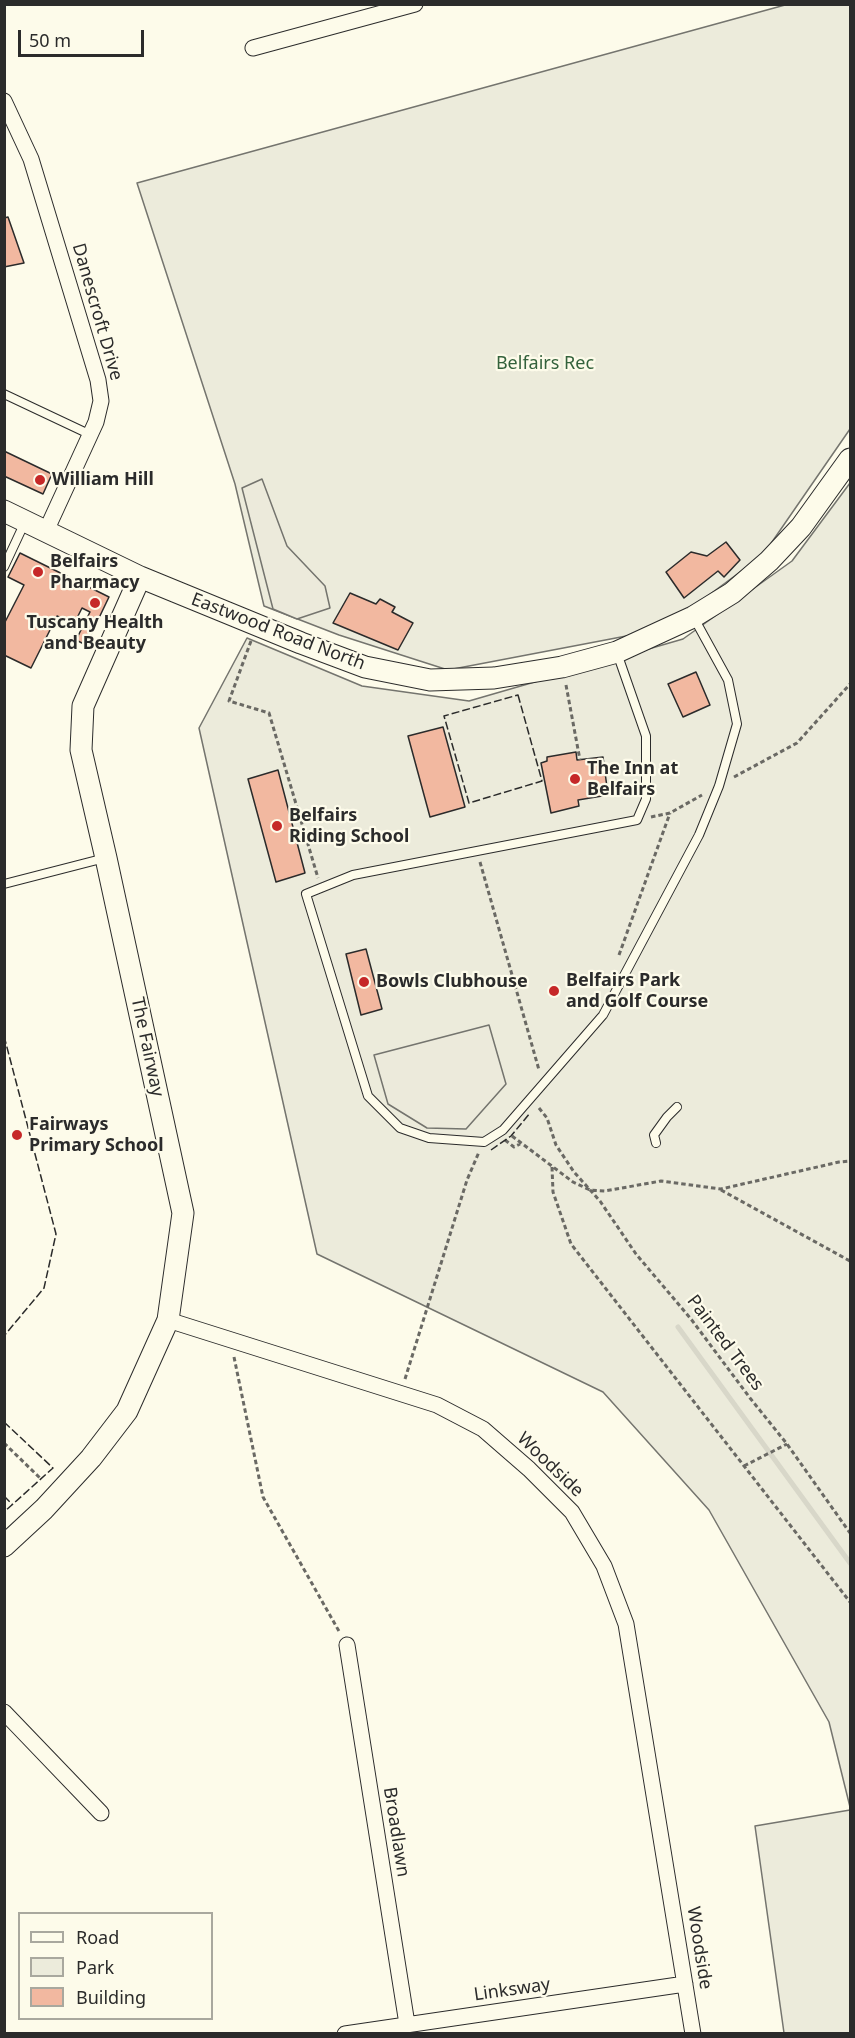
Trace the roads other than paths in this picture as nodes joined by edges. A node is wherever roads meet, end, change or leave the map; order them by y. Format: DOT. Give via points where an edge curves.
graph roads {
  1 [pos="415,4"];
  2 [pos="253,48"];
  3 [pos="4,101"];
  4 [pos="4,394"];
  5 [pos="91,435"];
  6 [pos="850,459"];
  7 [pos="4,511"];
  8 [pos="25,521"];
  9 [pos="46,531"];
  10 [pos="4,567"];
  11 [pos="140,578"];
  12 [pos="693,618"];
  13 [pos="617,652"];
  14 [pos="106,858"];
  15 [pos="4,884"];
  16 [pos="677,1107"];
  17 [pos="656,1143"];
  18 [pos="168,1320"];
  19 [pos="4,1546"];
  20 [pos="347,1645"];
  21 [pos="4,1712"];
  22 [pos="101,1813"];
  23 [pos="685,1984"];
  24 [pos="407,2025"];
  25 [pos="345,2034"];
  26 [pos="693,2034"];
  1 -- 2 [label="street"];
  3 -- 5 [label="street, Danescroft Drive" via="31,159 98,380 101,401"];
  4 -- 5 [label="lane"];
  5 -- 9 [label="street, Danescroft Drive"];
  6 -- 12 [label="street, Eastwood Road North" via="801,527 769,561 732,593"];
  7 -- 8 [label="street, Eastwood Road North"];
  8 -- 9 [label="street, Eastwood Road North"];
  8 -- 10 [label="lane"];
  9 -- 11 [label="street, Eastwood Road North"];
  11 -- 13 [label="street, Eastwood Road North" via="365,667 430,680 494,678 562,667"];
  11 -- 14 [label="street, The Fairway" via="83,706 81,750"];
  12 -- 13 [label="street, Eastwood Road North"];
  12 -- 13 [label="lane" via="728,680 737,723 719,786 699,835 603,1015 503,1130 484,1142 429,1138 400,1128 368,1096 306,894 353,875 637,820 646,799 646,736"];
  14 -- 15 [label="lane"];
  14 -- 18 [label="street, The Fairway" via="183,1213"];
  16 -- 17 [label="lane" via="654,1135"];
  18 -- 19 [label="street, The Fairway" via="127,1411 91,1458"];
  18 -- 23 [label="street, Woodside" via="437,1405 483,1429 572,1512 604,1566 626,1624"];
  20 -- 24 [label="street, Broadlawn"];
  21 -- 22 [label="street"];
  23 -- 24 [label="street, Linksway"];
  23 -- 26 [label="street, Woodside"];
  24 -- 25 [label="street, Linksway"];
}
